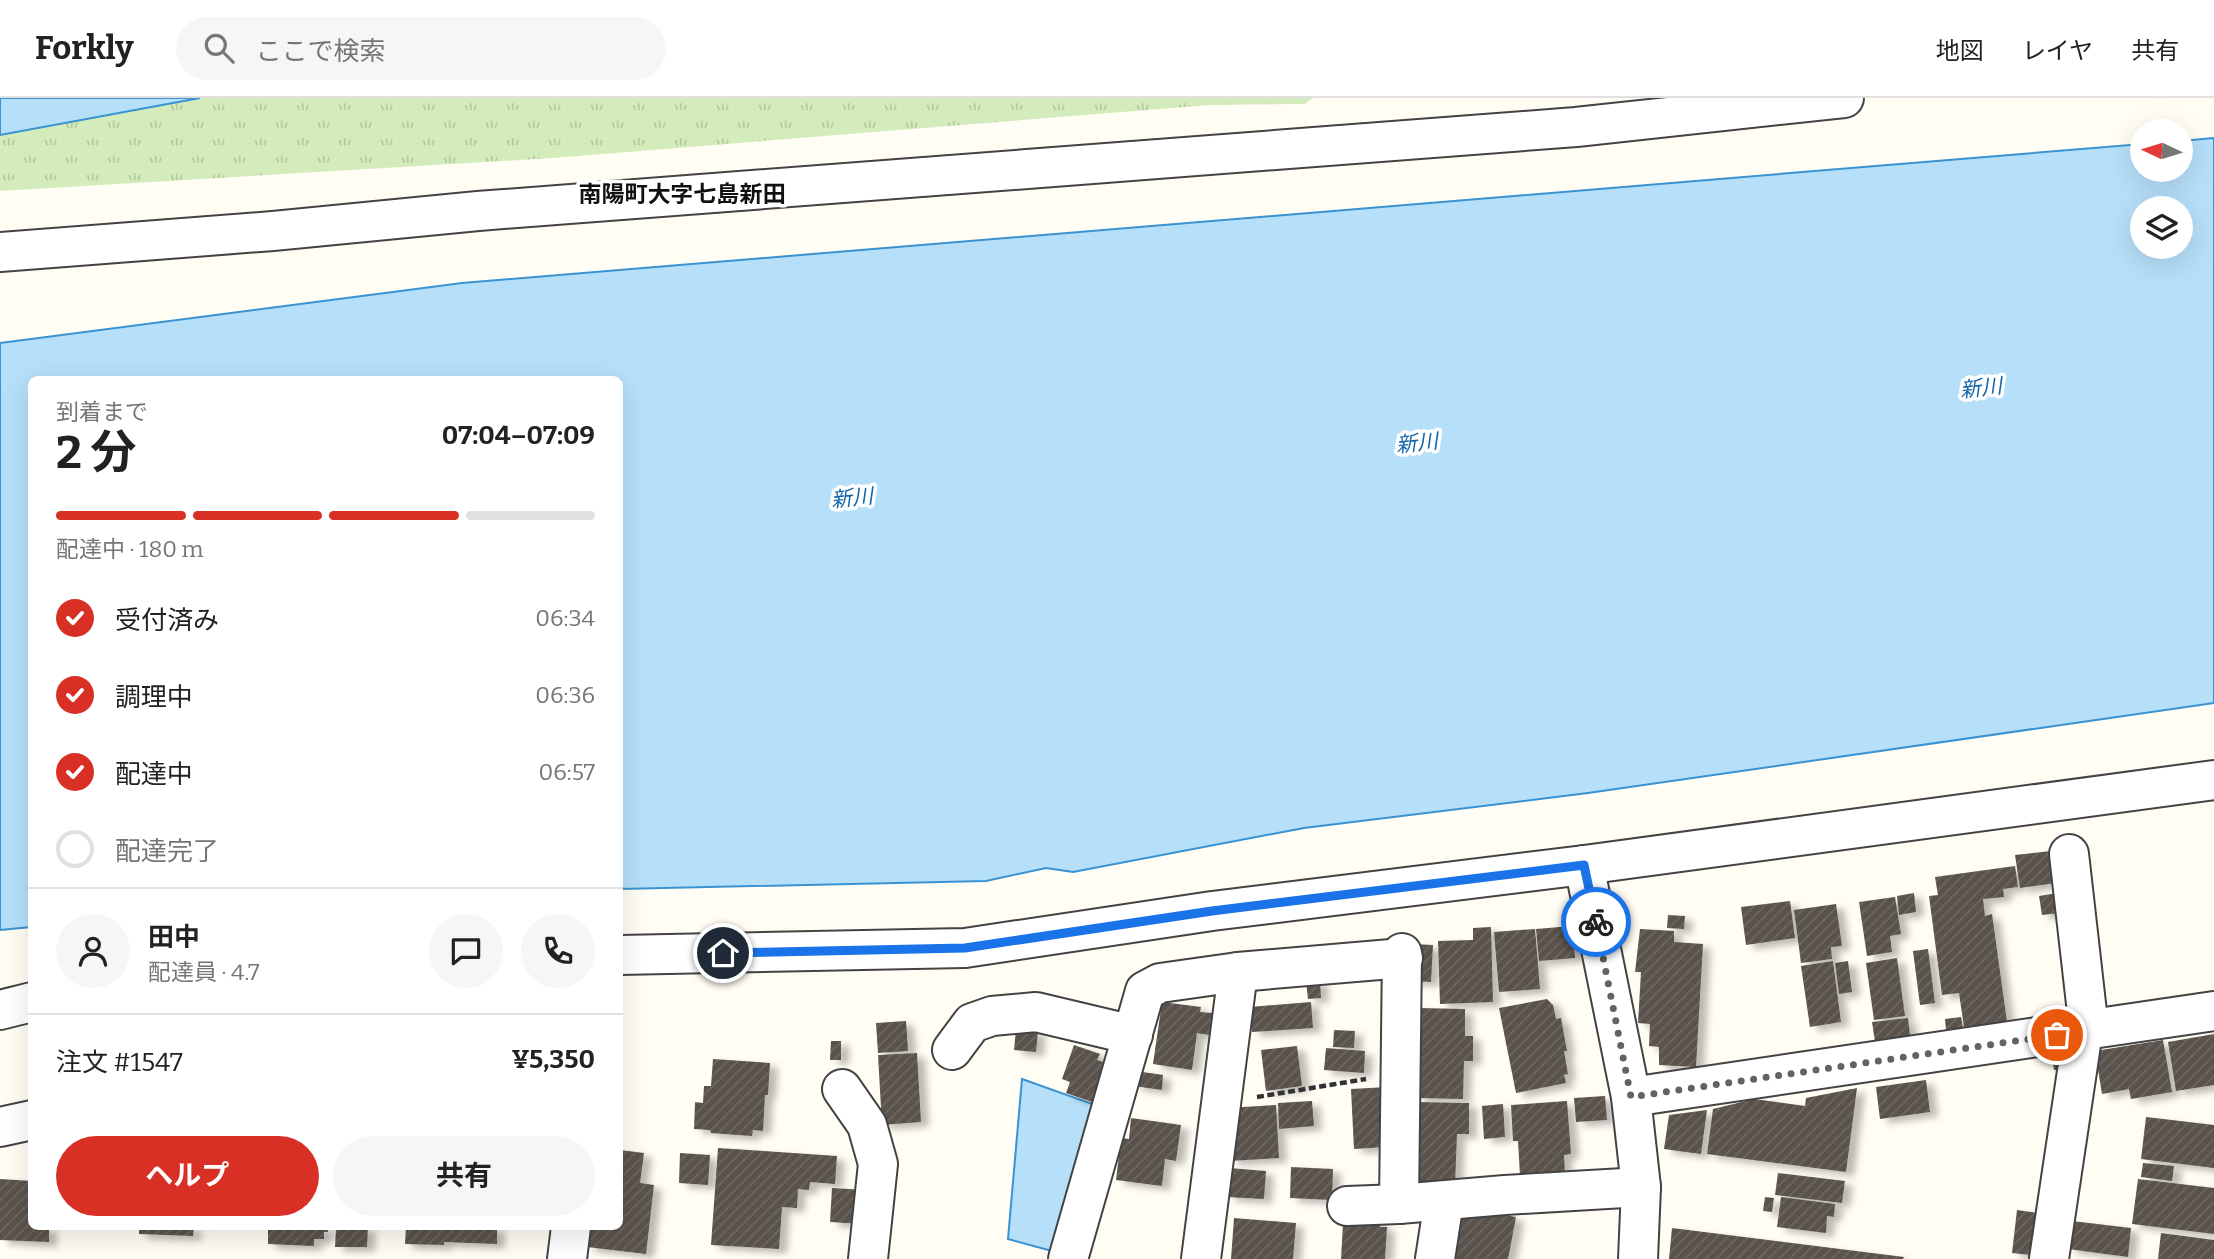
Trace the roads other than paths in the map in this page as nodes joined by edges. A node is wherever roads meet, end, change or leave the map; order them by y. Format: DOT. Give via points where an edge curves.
graph roads {
  1 [pos="1844,98"];
  2 [pos="0,252"];
  3 [pos="2214,780"];
  4 [pos="2069,854"];
  5 [pos="1584,865"];
  6 [pos="697,954"];
  7 [pos="623,955"];
  8 [pos="623,972"];
  9 [pos="1238,972"];
  10 [pos="28,1003"];
  11 [pos="0,1010"];
  12 [pos="2214,1012"];
  13 [pos="2086,1030"];
  14 [pos="1133,1035"];
  15 [pos="952,1049"];
  16 [pos="842,1088"];
  17 [pos="1631,1097"];
  18 [pos="28,1121"];
  19 [pos="0,1127"];
  20 [pos="1641,1187"];
  21 [pos="1444,1201"];
  22 [pos="1399,1205"];
  23 [pos="1347,1206"];
  24 [pos="571,1230"];
  25 [pos="567,1259"];
  26 [pos="868,1259"];
  27 [pos="1068,1259"];
  28 [pos="1201,1259"];
  29 [pos="1435,1259"];
  30 [pos="1638,1259"];
  31 [pos="2049,1259"];
  1 -- 2 [label="street" via="1576,127"];
  3 -- 5 [label="street"];
  4 -- 13 [label="street"];
  5 -- 6 [label="street" via="1212,911 965,948"];
  5 -- 17 [label="street"];
  6 -- 7 [label="street"];
  6 -- 8 [label="street"];
  9 -- 14 [label="street" via="1160,983 1145,991"];
  9 -- 22 [label="street" via="1403,956"];
  9 -- 28 [label="street"];
  10 -- 11 [label="street"];
  12 -- 13 [label="street"];
  13 -- 17 [label="street"];
  13 -- 31 [label="street"];
  14 -- 15 [label="street" via="1036,1012 992,1016 972,1023"];
  14 -- 27 [label="street"];
  16 -- 26 [label="street" via="867,1125 878,1164"];
  17 -- 20 [label="street"];
  18 -- 19 [label="street"];
  20 -- 21 [label="street"];
  20 -- 30 [label="street"];
  21 -- 22 [label="street"];
  21 -- 29 [label="street"];
  22 -- 23 [label="street"];
  24 -- 25 [label="street"];
}
